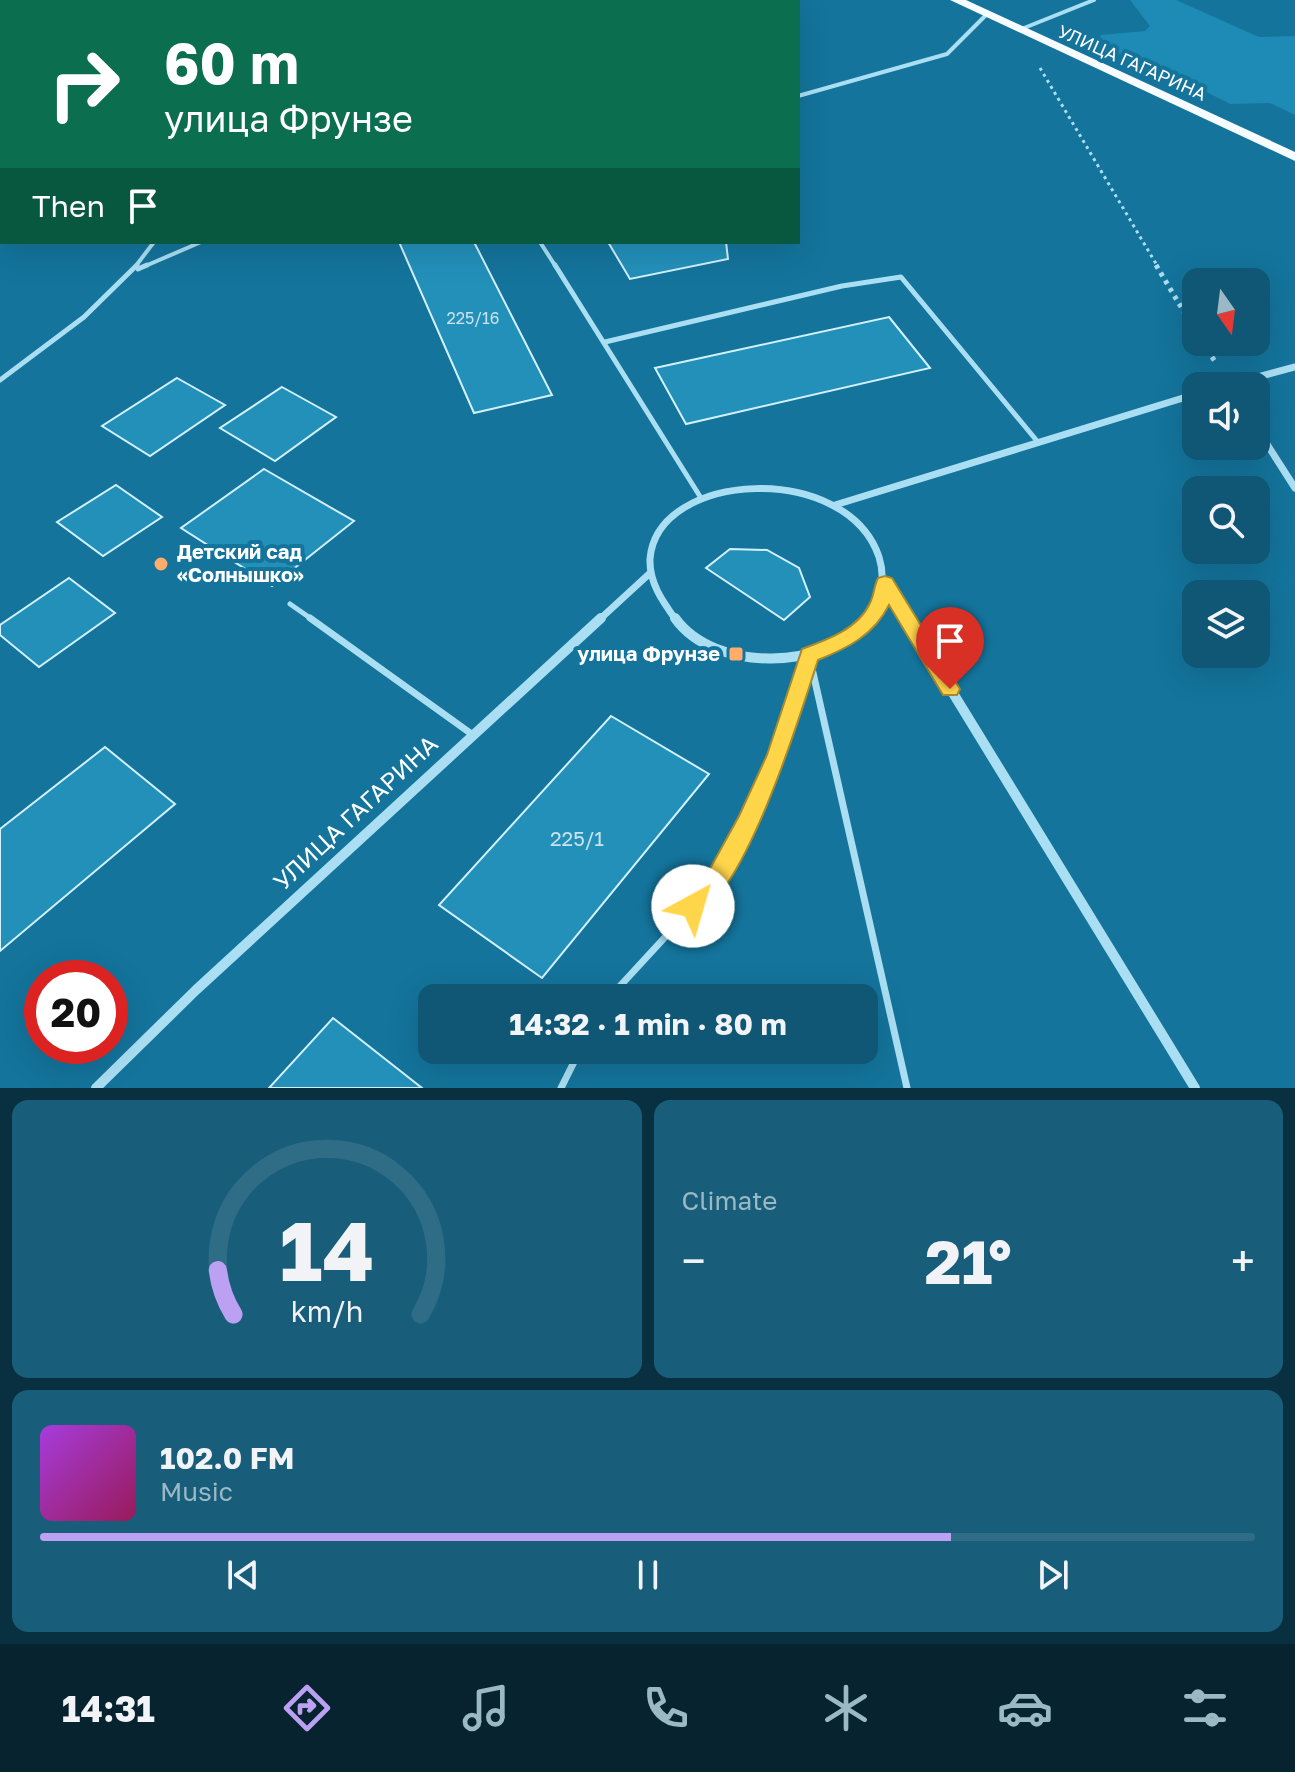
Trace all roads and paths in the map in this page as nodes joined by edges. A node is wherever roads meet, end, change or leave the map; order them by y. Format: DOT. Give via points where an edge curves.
graph roads {
  1 [pos="956,0"];
  2 [pos="1094,0"];
  3 [pos="986,15"];
  4 [pos="1018,31"];
  5 [pos="800,95"];
  6 [pos="1295,157"];
  7 [pos="153,244"];
  8 [pos="196,244"];
  9 [pos="541,244"];
  10 [pos="136,270"];
  11 [pos="1182,308"];
  12 [pos="605,342"];
  13 [pos="1295,367"];
  14 [pos="1270,374"];
  15 [pos="0,380"];
  16 [pos="1182,398"];
  17 [pos="1037,441"];
  18 [pos="1270,449"];
  19 [pos="1295,488"];
  20 [pos="701,498"];
  21 [pos="835,505"];
  22 [pos="649,574"];
  23 [pos="885,583"];
  24 [pos="290,604"];
  25 [pos="809,655"];
  26 [pos="473,735"];
  27 [pos="622,984"];
  28 [pos="573,1064"];
  29 [pos="96,1088"];
  30 [pos="561,1088"];
  31 [pos="907,1088"];
  32 [pos="1195,1088"];
  1 -- 3 [label="main road, УЛИЦА ГАГАРИНА"];
  2 -- 4 [label="lane"];
  3 -- 4 [label="main road, УЛИЦА ГАГАРИНА"];
  3 -- 5 [label="lane" via="947,54"];
  4 -- 6 [label="main road, УЛИЦА ГАГАРИНА"];
  4 -- 11 [label="path"];
  7 -- 10 [label="lane"];
  8 -- 10 [label="lane"];
  9 -- 12 [label="lane"];
  10 -- 15 [label="lane" via="56,340"];
  12 -- 17 [label="lane" via="901,277"];
  12 -- 20 [label="lane"];
  13 -- 14 [label="street"];
  16 -- 17 [label="street"];
  17 -- 21 [label="street"];
  18 -- 19 [label="street"];
  20 -- 21 [label="street" via="740,488 782,488"];
  20 -- 22 [label="street" via="660,530"];
  21 -- 23 [label="street" via="862,526 880,553"];
  22 -- 25 [label="street" via="656,600 675,623 702,642 773,659"];
  22 -- 26 [label="street, УЛИЦА ГАГАРИНА"];
  23 -- 25 [label="street" via="879,606 863,627 839,644"];
  23 -- 32 [label="street"];
  24 -- 26 [label="lane"];
  25 -- 27 [label="lane" via="778,755 714,884"];
  25 -- 31 [label="lane"];
  26 -- 29 [label="street, УЛИЦА ГАГАРИНА"];
  28 -- 30 [label="lane"];
}
